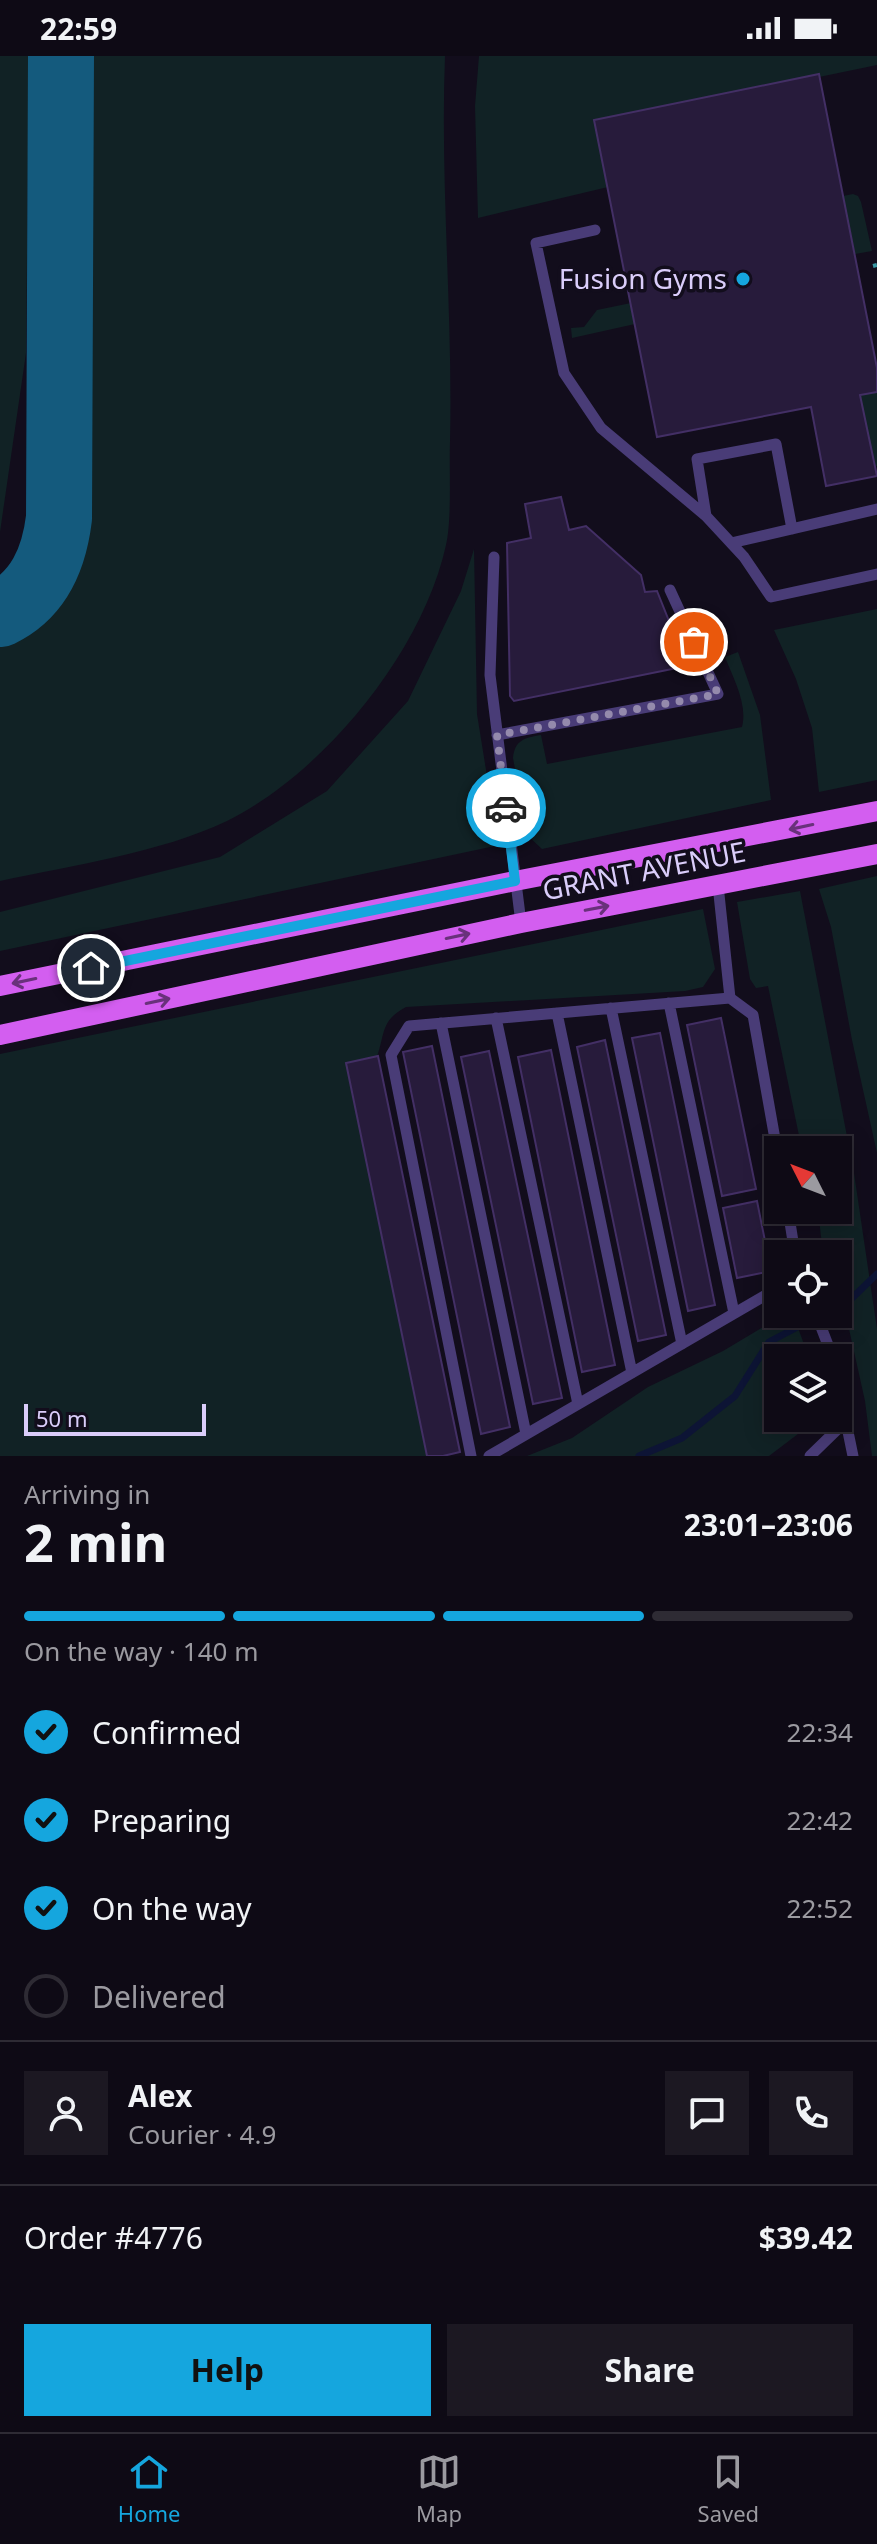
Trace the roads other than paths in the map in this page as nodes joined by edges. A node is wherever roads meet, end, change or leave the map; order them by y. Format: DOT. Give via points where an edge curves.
graph roads {
  1 [pos="595,230"];
  2 [pos="877,509"];
  3 [pos="706,516"];
  4 [pos="792,529"];
  5 [pos="731,543"];
  6 [pos="494,557"];
  7 [pos="877,574"];
  8 [pos="670,590"];
  9 [pos="497,735"];
  10 [pos="877,811"];
  11 [pos="875,854"];
  12 [pos="515,881"];
  13 [pos="718,885"];
  14 [pos="521,923"];
  15 [pos="0,986"];
  16 [pos="730,998"];
  17 [pos="669,1003"];
  18 [pos="611,1008"];
  19 [pos="557,1013"];
  20 [pos="496,1018"];
  21 [pos="441,1023"];
  22 [pos="0,1035"];
  23 [pos="774,1136"];
  24 [pos="764,1296"];
  25 [pos="734,1313"];
  26 [pos="682,1344"];
  27 [pos="632,1373"];
  28 [pos="578,1404"];
  29 [pos="835,1432"];
  30 [pos="848,1432"];
  31 [pos="526,1434"];
  32 [pos="471,1456"];
  33 [pos="489,1456"];
  34 [pos="810,1456"];
  35 [pos="853,1456"];
  1 -- 3 [label="lane" via="536,243 564,373 601,428"];
  2 -- 4 [label="lane"];
  3 -- 4 [label="lane" via="697,459 776,444"];
  3 -- 5 [label="lane"];
  4 -- 5 [label="lane"];
  5 -- 7 [label="lane" via="771,597"];
  6 -- 9 [label="lane" via="490,675"];
  8 -- 9 [label="lane" via="718,694"];
  9 -- 12 [label="lane"];
  10 -- 12 [label="main road, GRANT AVENUE, one-way"];
  11 -- 13 [label="main road, GRANT AVENUE"];
  12 -- 14 [label="lane"];
  12 -- 15 [label="main road, GRANT AVENUE, one-way"];
  14 -- 13 [label="main road, GRANT AVENUE, one-way"];
  13 -- 16 [label="lane"];
  22 -- 14 [label="main road, GRANT AVENUE, one-way"];
  16 -- 17 [label="lane"];
  16 -- 23 [label="lane" via="753,1015"];
  17 -- 18 [label="lane"];
  17 -- 25 [label="lane"];
  18 -- 19 [label="lane"];
  18 -- 26 [label="lane"];
  19 -- 20 [label="lane"];
  19 -- 27 [label="lane"];
  20 -- 21 [label="lane"];
  20 -- 28 [label="lane"];
  21 -- 31 [label="lane"];
  21 -- 32 [label="lane" via="409,1026 391,1055"];
  24 -- 25 [label="lane"];
  25 -- 26 [label="lane"];
  26 -- 27 [label="lane"];
  27 -- 28 [label="lane"];
  28 -- 31 [label="lane"];
  29 -- 34 [label="lane"];
  30 -- 35 [label="lane"];
  31 -- 33 [label="lane"];
}
